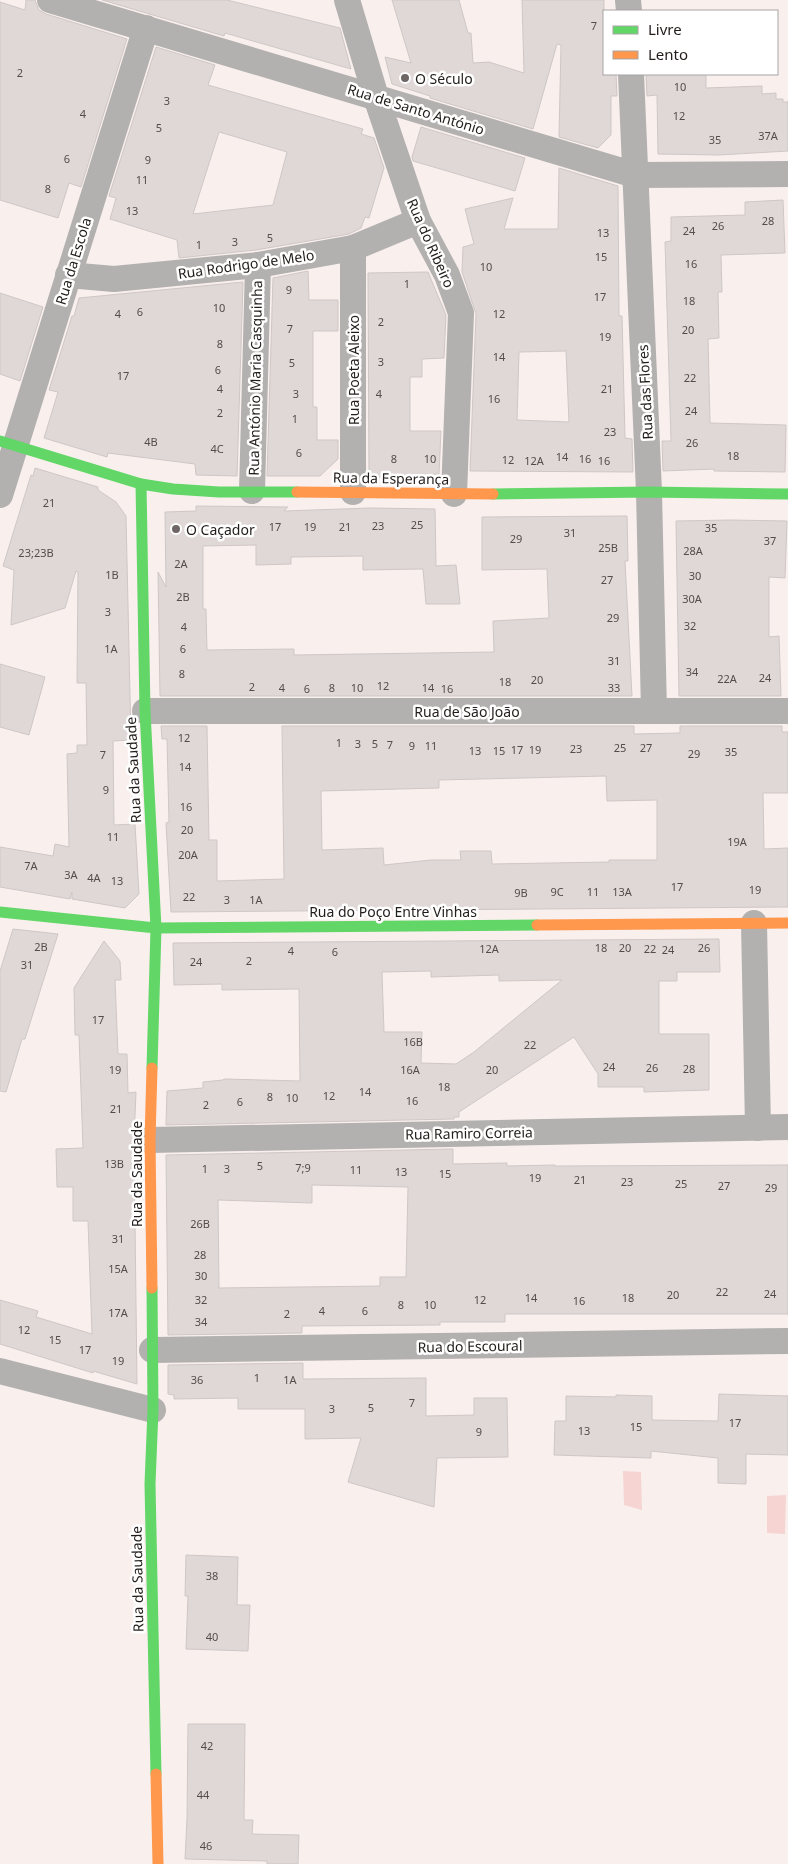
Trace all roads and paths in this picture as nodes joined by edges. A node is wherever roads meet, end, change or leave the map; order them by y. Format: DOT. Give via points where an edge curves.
graph roads {
  1 [pos="50,0"];
  2 [pos="347,0"];
  3 [pos="146,28"];
  4 [pos="631,75"];
  5 [pos="376,97"];
  6 [pos="788,174"];
  7 [pos="635,175"];
  8 [pos="418,221"];
  9 [pos="353,248"];
  10 [pos="258,265"];
  11 [pos="68,275"];
  12 [pos="8,443"];
  13 [pos="141,484"];
  14 [pos="252,491"];
  15 [pos="353,492"];
  16 [pos="649,492"];
  17 [pos="454,494"];
  18 [pos="788,494"];
  19 [pos="0,495"];
  20 [pos="145,711"];
  21 [pos="654,711"];
  22 [pos="788,711"];
  23 [pos="2,918"];
  24 [pos="754,923"];
  25 [pos="788,923"];
  26 [pos="156,928"];
  27 [pos="788,1127"];
  28 [pos="758,1128"];
  29 [pos="150,1140"];
  30 [pos="788,1341"];
  31 [pos="152,1350"];
  32 [pos="0,1371"];
  33 [pos="153,1410"];
  34 [pos="158,1864"];
  1 -- 3 [label="street, Rua de Santo António"];
  2 -- 5 [label="street, Rua do Ribeiro"];
  3 -- 5 [label="street, Rua de Santo António"];
  3 -- 11 [label="street, Rua da Escola"];
  4 -- 7 [label="street, Rua das Flores"];
  5 -- 7 [label="street, Rua de Santo António"];
  5 -- 8 [label="street, Rua do Ribeiro"];
  6 -- 7 [label="street, Rua de Santo António"];
  7 -- 16 [label="street, Rua das Flores"];
  8 -- 9 [label="street, Rua Rodrigo de Melo"];
  8 -- 17 [label="street, Rua do Ribeiro" via="447,275 461,313"];
  9 -- 10 [label="street, Rua Rodrigo de Melo"];
  9 -- 15 [label="street, Rua Poeta Aleixo"];
  10 -- 11 [label="street, Rua Rodrigo de Melo" via="114,280"];
  10 -- 14 [label="street, Rua António Maria Casquinha"];
  11 -- 12 [label="street, Rua da Escola"];
  12 -- 13 [label="street, Rua da Esperança"];
  12 -- 19 [label="street, Rua da Escola"];
  13 -- 14 [label="street, Rua da Esperança" via="219,492"];
  13 -- 20 [label="street, Rua da Saudade"];
  14 -- 15 [label="street, Rua da Esperança"];
  15 -- 17 [label="street, Rua da Esperança"];
  16 -- 17 [label="street, Rua da Esperança"];
  16 -- 18 [label="street, Rua da Esperança"];
  16 -- 21 [label="street, Rua das Flores"];
  20 -- 21 [label="street, Rua de São João"];
  20 -- 26 [label="street, Rua da Saudade"];
  21 -- 22 [label="street, Rua de São João"];
  23 -- 26 [label="street, Rua do Poço Entre Vinhas"];
  24 -- 25 [label="street, Rua do Poço Entre Vinhas"];
  24 -- 26 [label="street, Rua do Poço Entre Vinhas"];
  24 -- 28 [label="street"];
  26 -- 29 [label="street, Rua da Saudade"];
  27 -- 28 [label="street, Rua Ramiro Correia"];
  28 -- 29 [label="street, Rua Ramiro Correia"];
  29 -- 31 [label="street, Rua da Saudade"];
  30 -- 31 [label="street, Rua do Escoural"];
  31 -- 33 [label="street, Rua da Saudade"];
  32 -- 33 [label="street"];
  33 -- 34 [label="street, Rua da Saudade" via="150,1484"];
}
